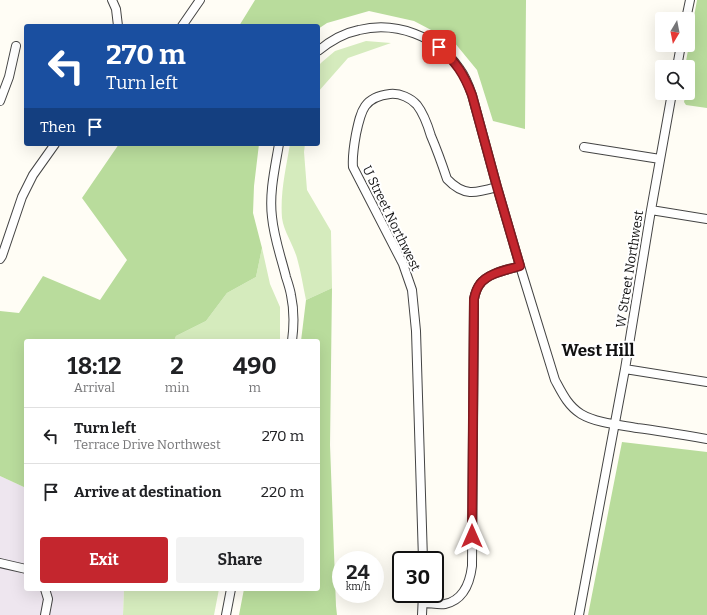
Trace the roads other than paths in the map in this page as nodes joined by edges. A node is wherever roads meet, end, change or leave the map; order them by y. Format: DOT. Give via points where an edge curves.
graph roads {
  1 [pos="112,0"];
  2 [pos="200,0"];
  3 [pos="690,0"];
  4 [pos="688,12"];
  5 [pos="118,24"];
  6 [pos="183,24"];
  7 [pos="16,46"];
  8 [pos="320,49"];
  9 [pos="671,100"];
  10 [pos="0,101"];
  11 [pos="54,146"];
  12 [pos="279,146"];
  13 [pos="584,147"];
  14 [pos="660,159"];
  15 [pos="497,187"];
  16 [pos="651,210"];
  17 [pos="707,218"];
  18 [pos="0,259"];
  19 [pos="520,266"];
  20 [pos="292,339"];
  21 [pos="625,369"];
  22 [pos="707,382"];
  23 [pos="614,424"];
  24 [pos="707,439"];
  25 [pos="423,551"];
  26 [pos="0,563"];
  27 [pos="24,569"];
  28 [pos="46,591"];
  29 [pos="231,591"];
  30 [pos="423,603"];
  31 [pos="441,603"];
  32 [pos="45,615"];
  33 [pos="226,615"];
  34 [pos="422,615"];
  35 [pos="579,615"];
  1 -- 5 [label="street"];
  2 -- 6 [label="street"];
  3 -- 4 [label="street"];
  7 -- 10 [label="street"];
  8 -- 15 [label="street" via="343,35 373,27 403,30 421,36 439,47 460,68 467,82"];
  9 -- 14 [label="street, W Street Northwest"];
  11 -- 18 [label="street" via="33,174 22,197"];
  12 -- 20 [label="street" via="271,207 277,243 291,295"];
  13 -- 14 [label="street"];
  14 -- 16 [label="street, W Street Northwest"];
  15 -- 19 [label="street"];
  15 -- 25 [label="street, U Street Northwest" via="478,193 453,186 447,179 425,118 412,100 393,94 381,95 364,107 355,139 353,167 403,264 412,290 416,331"];
  16 -- 17 [label="street"];
  16 -- 21 [label="street, W Street Northwest"];
  19 -- 23 [label="street" via="555,380 563,396 581,414"];
  19 -- 31 [label="street" via="486,278 476,290 472,566 469,581 462,594 451,602"];
  21 -- 22 [label="street"];
  21 -- 23 [label="street, W Street Northwest"];
  23 -- 24 [label="street"];
  23 -- 35 [label="street, W Street Northwest"];
  26 -- 27 [label="street"];
  28 -- 32 [label="street" via="48,600"];
  29 -- 33 [label="street"];
  30 -- 34 [label="street"];
}
